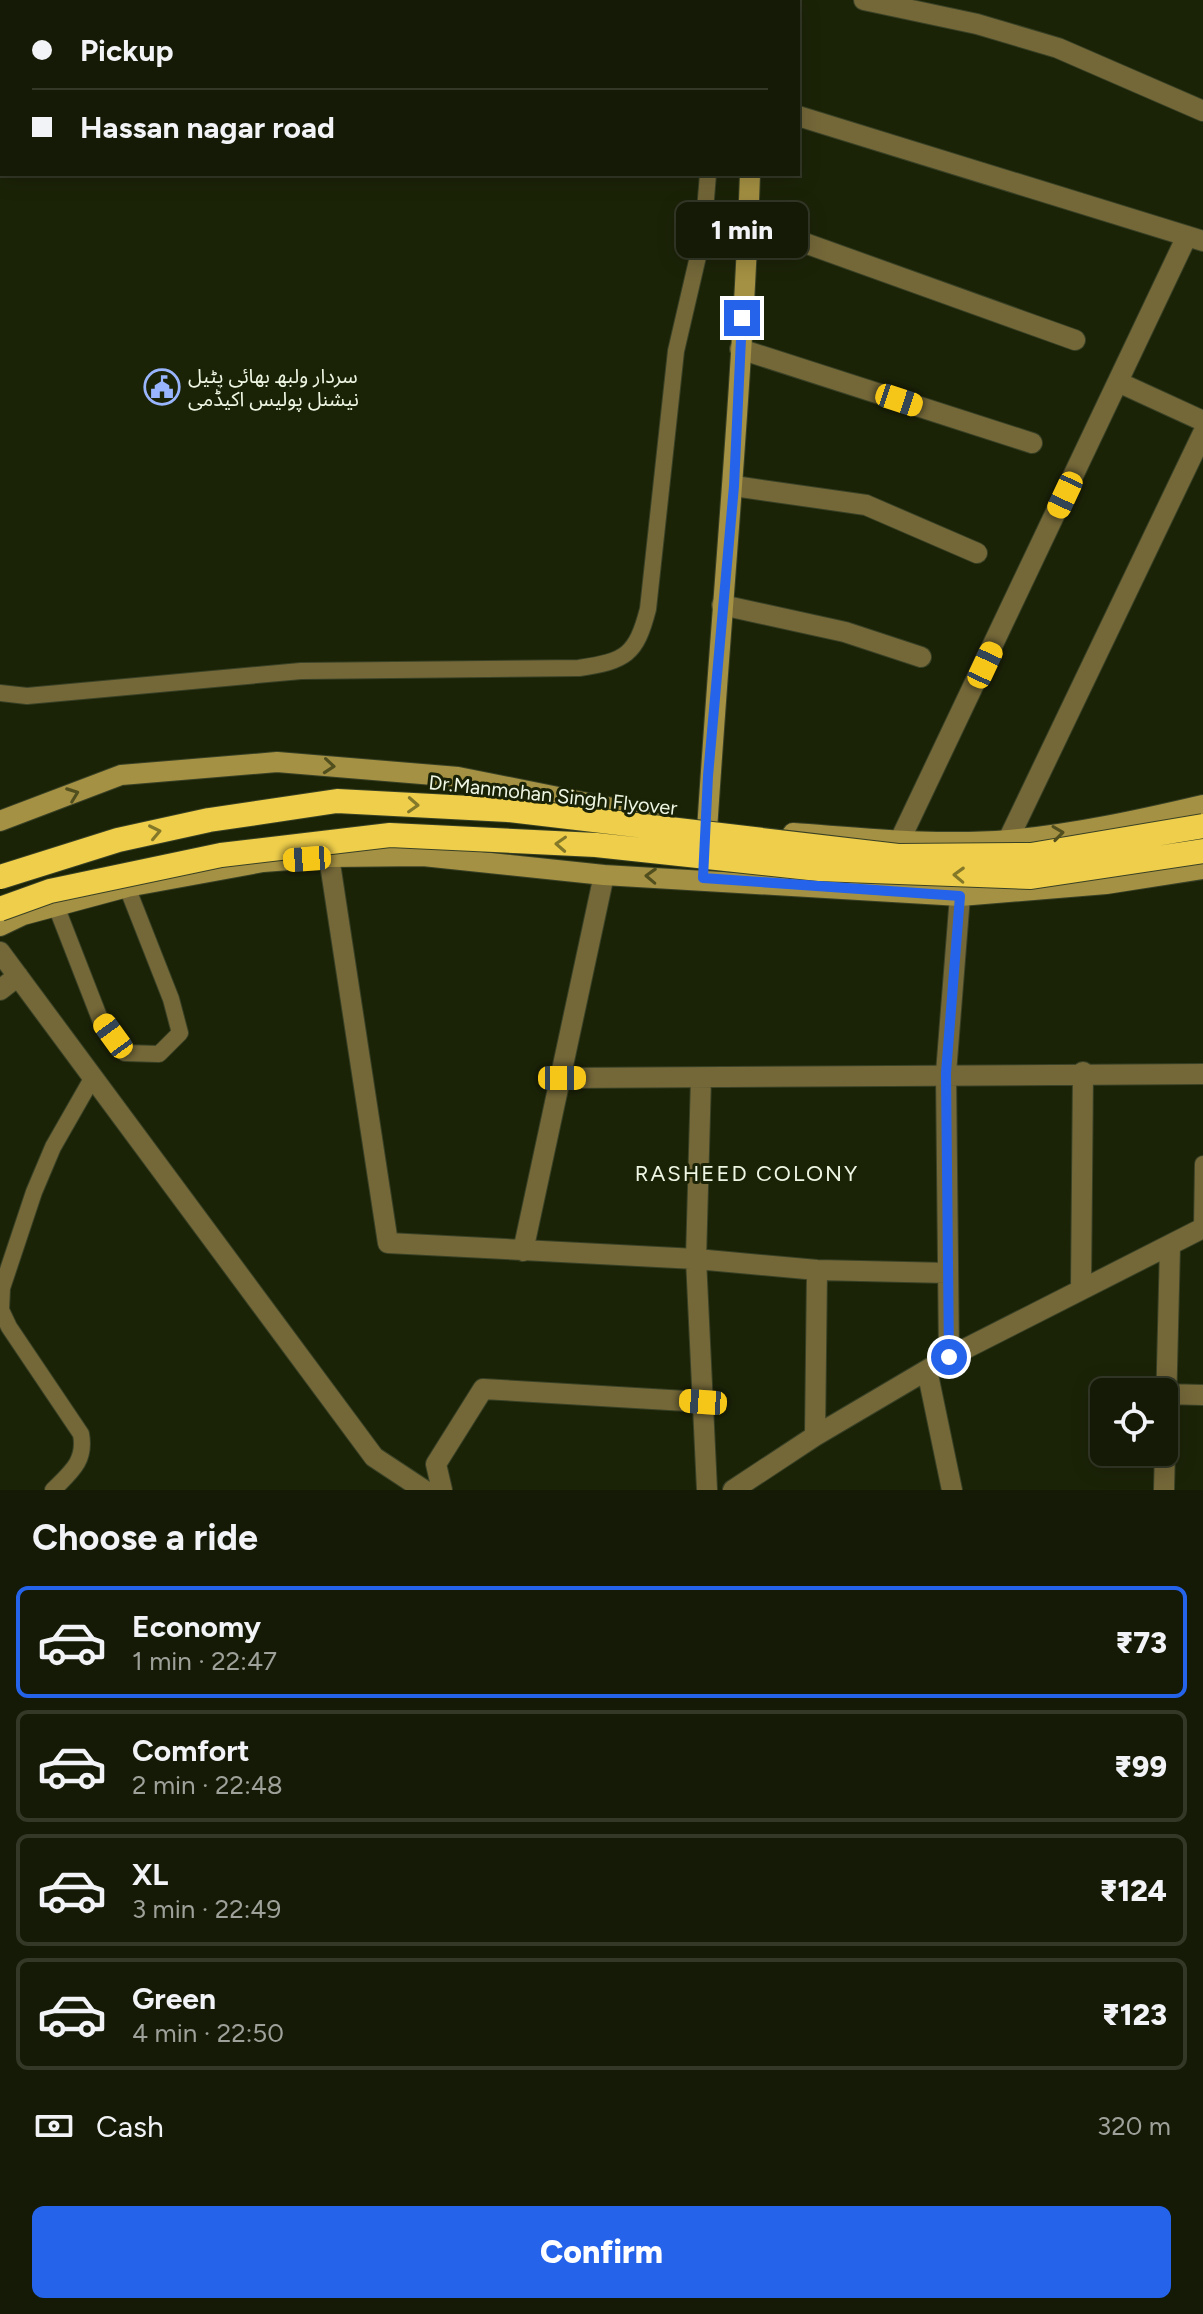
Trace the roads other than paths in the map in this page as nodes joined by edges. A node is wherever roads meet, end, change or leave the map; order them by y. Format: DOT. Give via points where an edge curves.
graph roads {
  1 [pos="864,0"];
  2 [pos="1203,111"];
  3 [pos="800,117"];
  4 [pos="708,176"];
  5 [pos="750,176"];
  6 [pos="749,223"];
  7 [pos="1195,239"];
  8 [pos="1075,340"];
  9 [pos="740,349"];
  10 [pos="1118,382"];
  11 [pos="1203,421"];
  12 [pos="1203,433"];
  13 [pos="1032,443"];
  14 [pos="734,486"];
  15 [pos="977,553"];
  16 [pos="722,605"];
  17 [pos="921,657"];
  18 [pos="0,693"];
  19 [pos="1203,805"];
  20 [pos="0,821"];
  21 [pos="1203,826"];
  22 [pos="707,827"];
  23 [pos="900,840"];
  24 [pos="1008,840"];
  25 [pos="1203,851"];
  26 [pos="329,857"];
  27 [pos="1203,869"];
  28 [pos="604,875"];
  29 [pos="0,877"];
  30 [pos="703,878"];
  31 [pos="127,887"];
  32 [pos="960,896"];
  33 [pos="56,906"];
  34 [pos="0,909"];
  35 [pos="0,926"];
  36 [pos="0,952"];
  37 [pos="18,976"];
  38 [pos="0,990"];
  39 [pos="1083,1072"];
  40 [pos="946,1073"];
  41 [pos="1203,1074"];
  42 [pos="93,1077"];
  43 [pos="562,1078"];
  44 [pos="701,1078"];
  45 [pos="1203,1164"];
  46 [pos="1202,1228"];
  47 [pos="1170,1246"];
  48 [pos="523,1251"];
  49 [pos="696,1259"];
  50 [pos="817,1270"];
  51 [pos="948,1273"];
  52 [pos="1081,1289"];
  53 [pos="949,1357"];
  54 [pos="927,1370"];
  55 [pos="1166,1378"];
  56 [pos="1178,1394"];
  57 [pos="1203,1395"];
  58 [pos="703,1402"];
  59 [pos="815,1436"];
  60 [pos="1164,1466"];
  61 [pos="53,1490"];
  62 [pos="424,1490"];
  63 [pos="442,1490"];
  64 [pos="707,1490"];
  65 [pos="733,1490"];
  66 [pos="952,1490"];
  67 [pos="1164,1490"];
  1 -- 2 [label="street" via="1058,48"];
  3 -- 7 [label="street"];
  4 -- 18 [label="lane" via="703,235 676,351 648,609 640,642 626,656 579,668 301,671 27,696"];
  5 -- 6 [label="street"];
  6 -- 8 [label="street"];
  6 -- 9 [label="street"];
  7 -- 10 [label="street"];
  9 -- 13 [label="street"];
  9 -- 14 [label="street"];
  10 -- 11 [label="street"];
  10 -- 23 [label="street"];
  12 -- 24 [label="street"];
  14 -- 15 [label="street" via="866,505"];
  14 -- 16 [label="street"];
  16 -- 17 [label="street" via="845,632"];
  16 -- 22 [label="street"];
  24 -- 19 [label="street, one-way" via="1122,825"];
  20 -- 22 [label="street, one-way" via="121,775 277,762 458,777"];
  29 -- 21 [label="highway, Dr.Manmohan Singh Flyover, one-way, bridge" via="118,840 337,801 508,810 898,856 1031,855"];
  22 -- 23 [label="street"];
  22 -- 30 [label="street"];
  23 -- 24 [label="street"];
  25 -- 34 [label="highway, one-way, bridge" via="1031,877 819,869 596,845 390,835 221,855 50,891"];
  26 -- 28 [label="street" via="423,856"];
  26 -- 31 [label="street" via="263,862"];
  26 -- 48 [label="street" via="388,1243"];
  27 -- 32 [label="street" via="1106,884"];
  30 -- 28 [label="street, one-way"];
  28 -- 43 [label="street"];
  30 -- 32 [label="street"];
  31 -- 33 [label="street"];
  31 -- 33 [label="lane" via="180,1033 159,1054 125,1053 100,1019"];
  32 -- 40 [label="street"];
  33 -- 35 [label="street"];
  36 -- 37 [label="street"];
  37 -- 38 [label="street"];
  37 -- 42 [label="street"];
  39 -- 40 [label="street"];
  39 -- 41 [label="street"];
  39 -- 52 [label="street"];
  40 -- 44 [label="street"];
  40 -- 51 [label="street"];
  42 -- 61 [label="lane" via="53,1147 2,1288 1,1310 9,1327 81,1434 79,1464"];
  42 -- 62 [label="street" via="374,1457"];
  43 -- 44 [label="street"];
  43 -- 48 [label="street"];
  44 -- 49 [label="street"];
  45 -- 46 [label="lane"];
  46 -- 47 [label="street"];
  47 -- 52 [label="street"];
  47 -- 55 [label="street"];
  48 -- 49 [label="street"];
  49 -- 50 [label="street"];
  49 -- 58 [label="street"];
  50 -- 51 [label="street"];
  50 -- 59 [label="street"];
  51 -- 53 [label="street"];
  52 -- 53 [label="street"];
  53 -- 54 [label="street"];
  54 -- 59 [label="street"];
  54 -- 66 [label="street"];
  56 -- 57 [label="street"];
  58 -- 63 [label="street" via="483,1389 436,1464"];
  58 -- 64 [label="street"];
  59 -- 65 [label="street"];
  60 -- 67 [label="street"];
}
